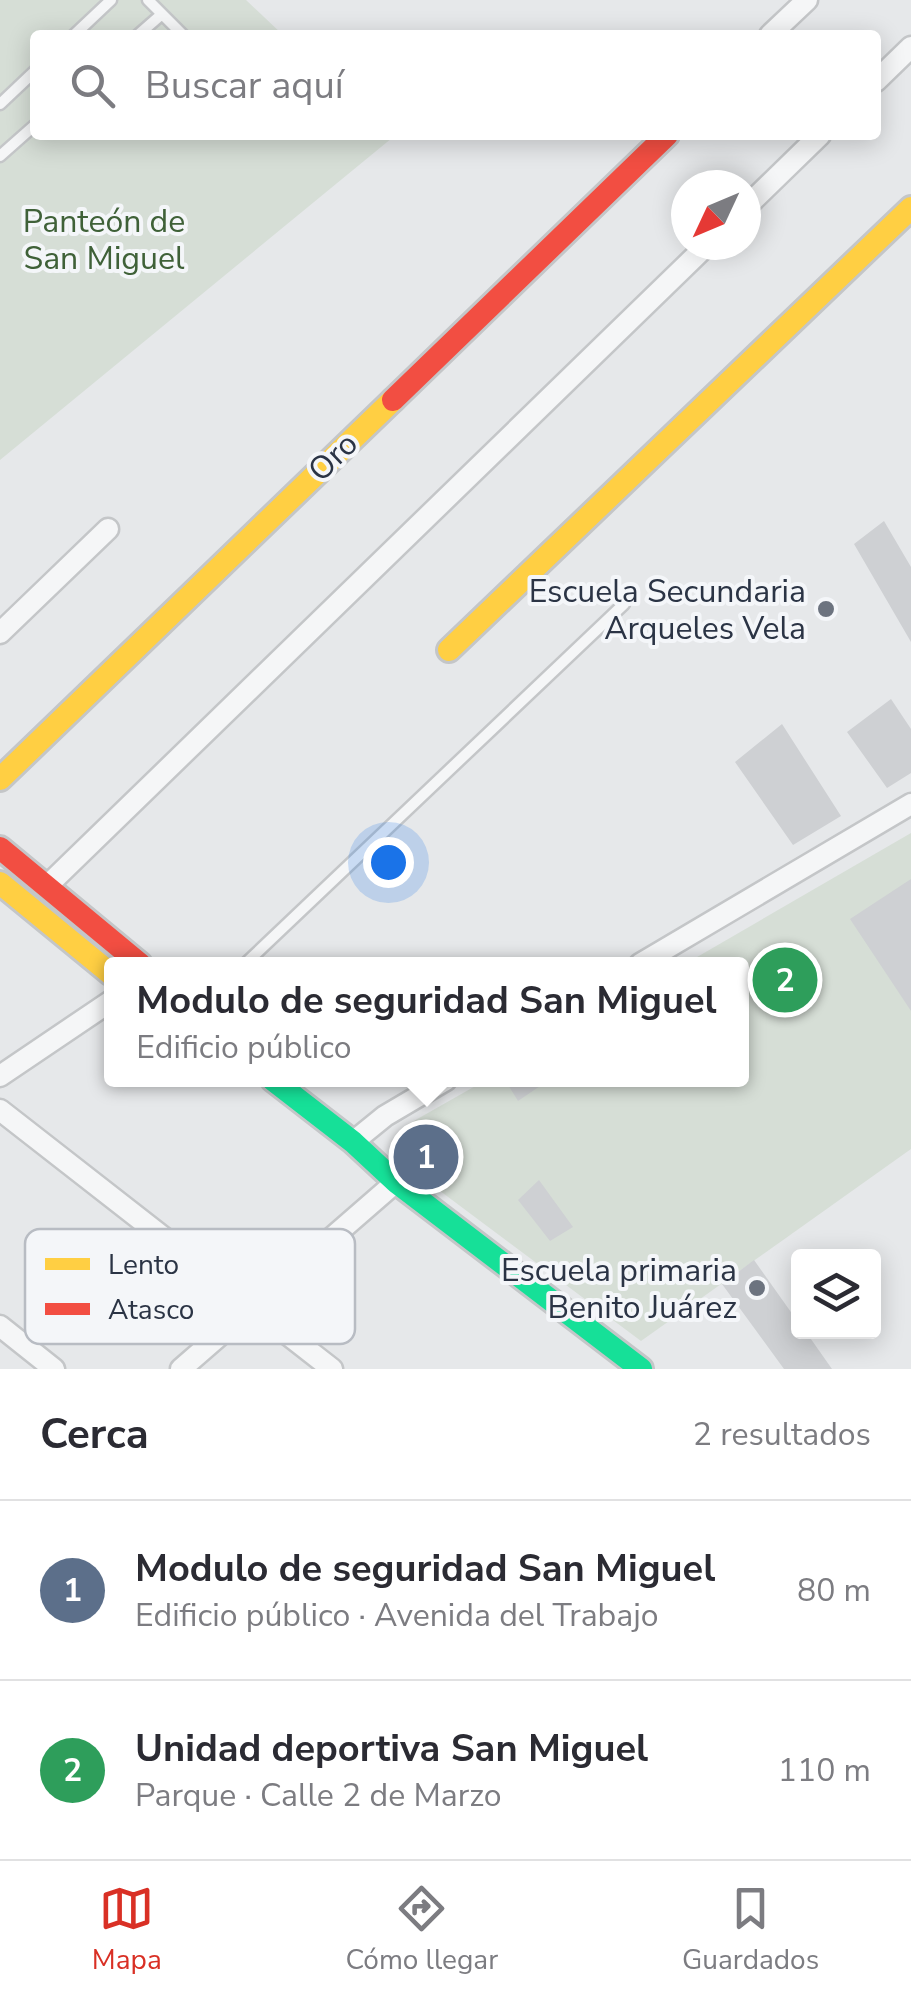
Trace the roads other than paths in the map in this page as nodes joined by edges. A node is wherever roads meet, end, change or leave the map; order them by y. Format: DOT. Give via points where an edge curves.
graph roads {
  1 [pos="112,0"];
  2 [pos="148,0"];
  3 [pos="807,0"];
  4 [pos="162,14"];
  5 [pos="79,30"];
  6 [pos="144,30"];
  7 [pos="177,30"];
  8 [pos="775,30"];
  9 [pos="911,47"];
  10 [pos="30,76"];
  11 [pos="881,76"];
  12 [pos="0,104"];
  13 [pos="30,129"];
  14 [pos="662,140"];
  15 [pos="815,140"];
  16 [pos="0,156"];
  17 [pos="761,192"];
  18 [pos="911,208"];
  19 [pos="692,260"];
  20 [pos="108,530"];
  21 [pos="624,604"];
  22 [pos="0,633"];
  23 [pos="450,650"];
  24 [pos="0,779"];
  25 [pos="911,804"];
  26 [pos="0,848"];
  27 [pos="0,883"];
  28 [pos="46,886"];
  29 [pos="132,957"];
  30 [pos="252,957"];
  31 [pos="652,957"];
  32 [pos="104,968"];
  33 [pos="104,1006"];
  34 [pos="0,1076"];
  35 [pos="282,1087"];
  36 [pos="434,1087"];
  37 [pos="0,1110"];
  38 [pos="353,1142"];
  39 [pos="396,1182"];
  40 [pos="152,1229"];
  41 [pos="341,1229"];
  42 [pos="0,1326"];
  43 [pos="209,1344"];
  44 [pos="299,1344"];
  45 [pos="54,1369"];
  46 [pos="181,1369"];
  47 [pos="332,1369"];
  48 [pos="641,1369"];
  1 -- 5 [label="lane"];
  2 -- 4 [label="lane"];
  3 -- 8 [label="street"];
  4 -- 6 [label="lane"];
  4 -- 7 [label="lane"];
  9 -- 11 [label="street"];
  10 -- 12 [label="lane"];
  13 -- 16 [label="lane"];
  14 -- 24 [label="street, Oro"];
  15 -- 17 [label="street"];
  18 -- 23 [label="street"];
  19 -- 28 [label="street"];
  20 -- 22 [label="street"];
  21 -- 30 [label="lane"];
  25 -- 31 [label="street"];
  26 -- 28 [label="street"];
  27 -- 32 [label="street"];
  28 -- 29 [label="street"];
  33 -- 34 [label="street"];
  35 -- 38 [label="street"];
  36 -- 38 [label="street"];
  37 -- 40 [label="street"];
  38 -- 39 [label="street"];
  39 -- 41 [label="street"];
  39 -- 48 [label="street"];
  42 -- 45 [label="street"];
  43 -- 46 [label="street"];
  44 -- 47 [label="street"];
}
